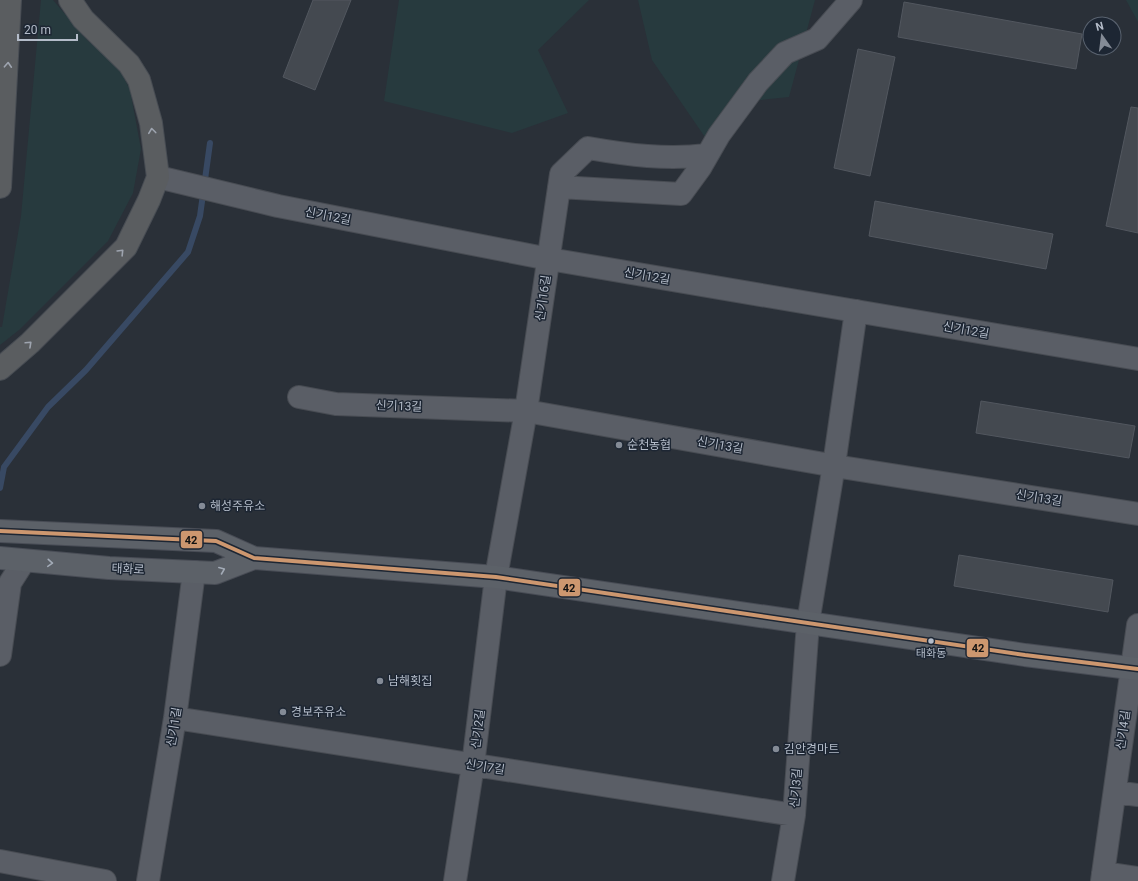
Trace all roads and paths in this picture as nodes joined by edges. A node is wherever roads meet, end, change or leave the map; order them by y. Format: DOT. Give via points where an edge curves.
graph roads {
  1 [pos="10,0"];
  2 [pos="70,0"];
  3 [pos="851,0"];
  4 [pos="707,155"];
  5 [pos="158,177"];
  6 [pos="0,187"];
  7 [pos="559,187"];
  8 [pos="549,259"];
  9 [pos="856,311"];
  10 [pos="1138,359"];
  11 [pos="0,369"];
  12 [pos="299,397"];
  13 [pos="526,411"];
  14 [pos="834,465"];
  15 [pos="1138,514"];
  16 [pos="0,531"];
  17 [pos="254,558"];
  18 [pos="12,560"];
  19 [pos="194,572"];
  20 [pos="496,577"];
  21 [pos="808,622"];
  22 [pos="1138,625"];
  23 [pos="0,655"];
  24 [pos="1135,669"];
  25 [pos="175,718"];
  26 [pos="473,765"];
  27 [pos="1115,792"];
  28 [pos="1138,795"];
  29 [pos="794,815"];
  30 [pos="0,861"];
  31 [pos="1103,877"];
  32 [pos="1138,878"];
  33 [pos="105,881"];
  34 [pos="148,881"];
  35 [pos="455,881"];
  36 [pos="783,881"];
  6 -- 1 [label="highway, one-way"];
  5 -- 2 [label="highway, one-way" via="151,123 139,80 129,64 83,19"];
  3 -- 4 [label="street" via="817,39 785,53 758,82 719,134"];
  4 -- 7 [label="street" via="681,194"];
  4 -- 7 [label="street, 신기16길" via="679,158 631,155 588,148 561,174"];
  5 -- 8 [label="street, 신기12길" via="278,206"];
  11 -- 5 [label="highway, one-way" via="30,343 126,247"];
  7 -- 8 [label="street, 신기16길"];
  8 -- 9 [label="street, 신기12길"];
  8 -- 13 [label="street, 신기16길"];
  9 -- 10 [label="street, 신기12길"];
  9 -- 14 [label="street, 신기3길"];
  12 -- 13 [label="street, 신기13길" via="336,404"];
  13 -- 14 [label="street, 신기13길"];
  13 -- 20 [label="street, 신기16길"];
  14 -- 15 [label="street, 신기13길"];
  14 -- 21 [label="street, 신기3길"];
  16 -- 17 [label="main road, 태화로" via="216,542"];
  19 -- 17 [label="main road, 태화로, one-way" via="215,573"];
  17 -- 20 [label="main road, 태화로"];
  18 -- 19 [label="main road, 태화로, one-way"];
  18 -- 23 [label="street"];
  19 -- 25 [label="street, 신기1길"];
  20 -- 21 [label="main road, 태화로"];
  20 -- 26 [label="street, 신기2길"];
  21 -- 24 [label="main road, 태화로"];
  21 -- 29 [label="street, 신기3길"];
  22 -- 24 [label="street, 신기4길"];
  24 -- 27 [label="street, 신기4길"];
  25 -- 26 [label="street, 신기7길"];
  25 -- 34 [label="street, 신기1길"];
  26 -- 29 [label="street, 신기7길"];
  26 -- 35 [label="street, 신기2길"];
  27 -- 28 [label="street"];
  27 -- 31 [label="street, 신기4길"];
  29 -- 36 [label="street, 신기3길"];
  30 -- 33 [label="street"];
  31 -- 32 [label="street, 신기4길"];
}
